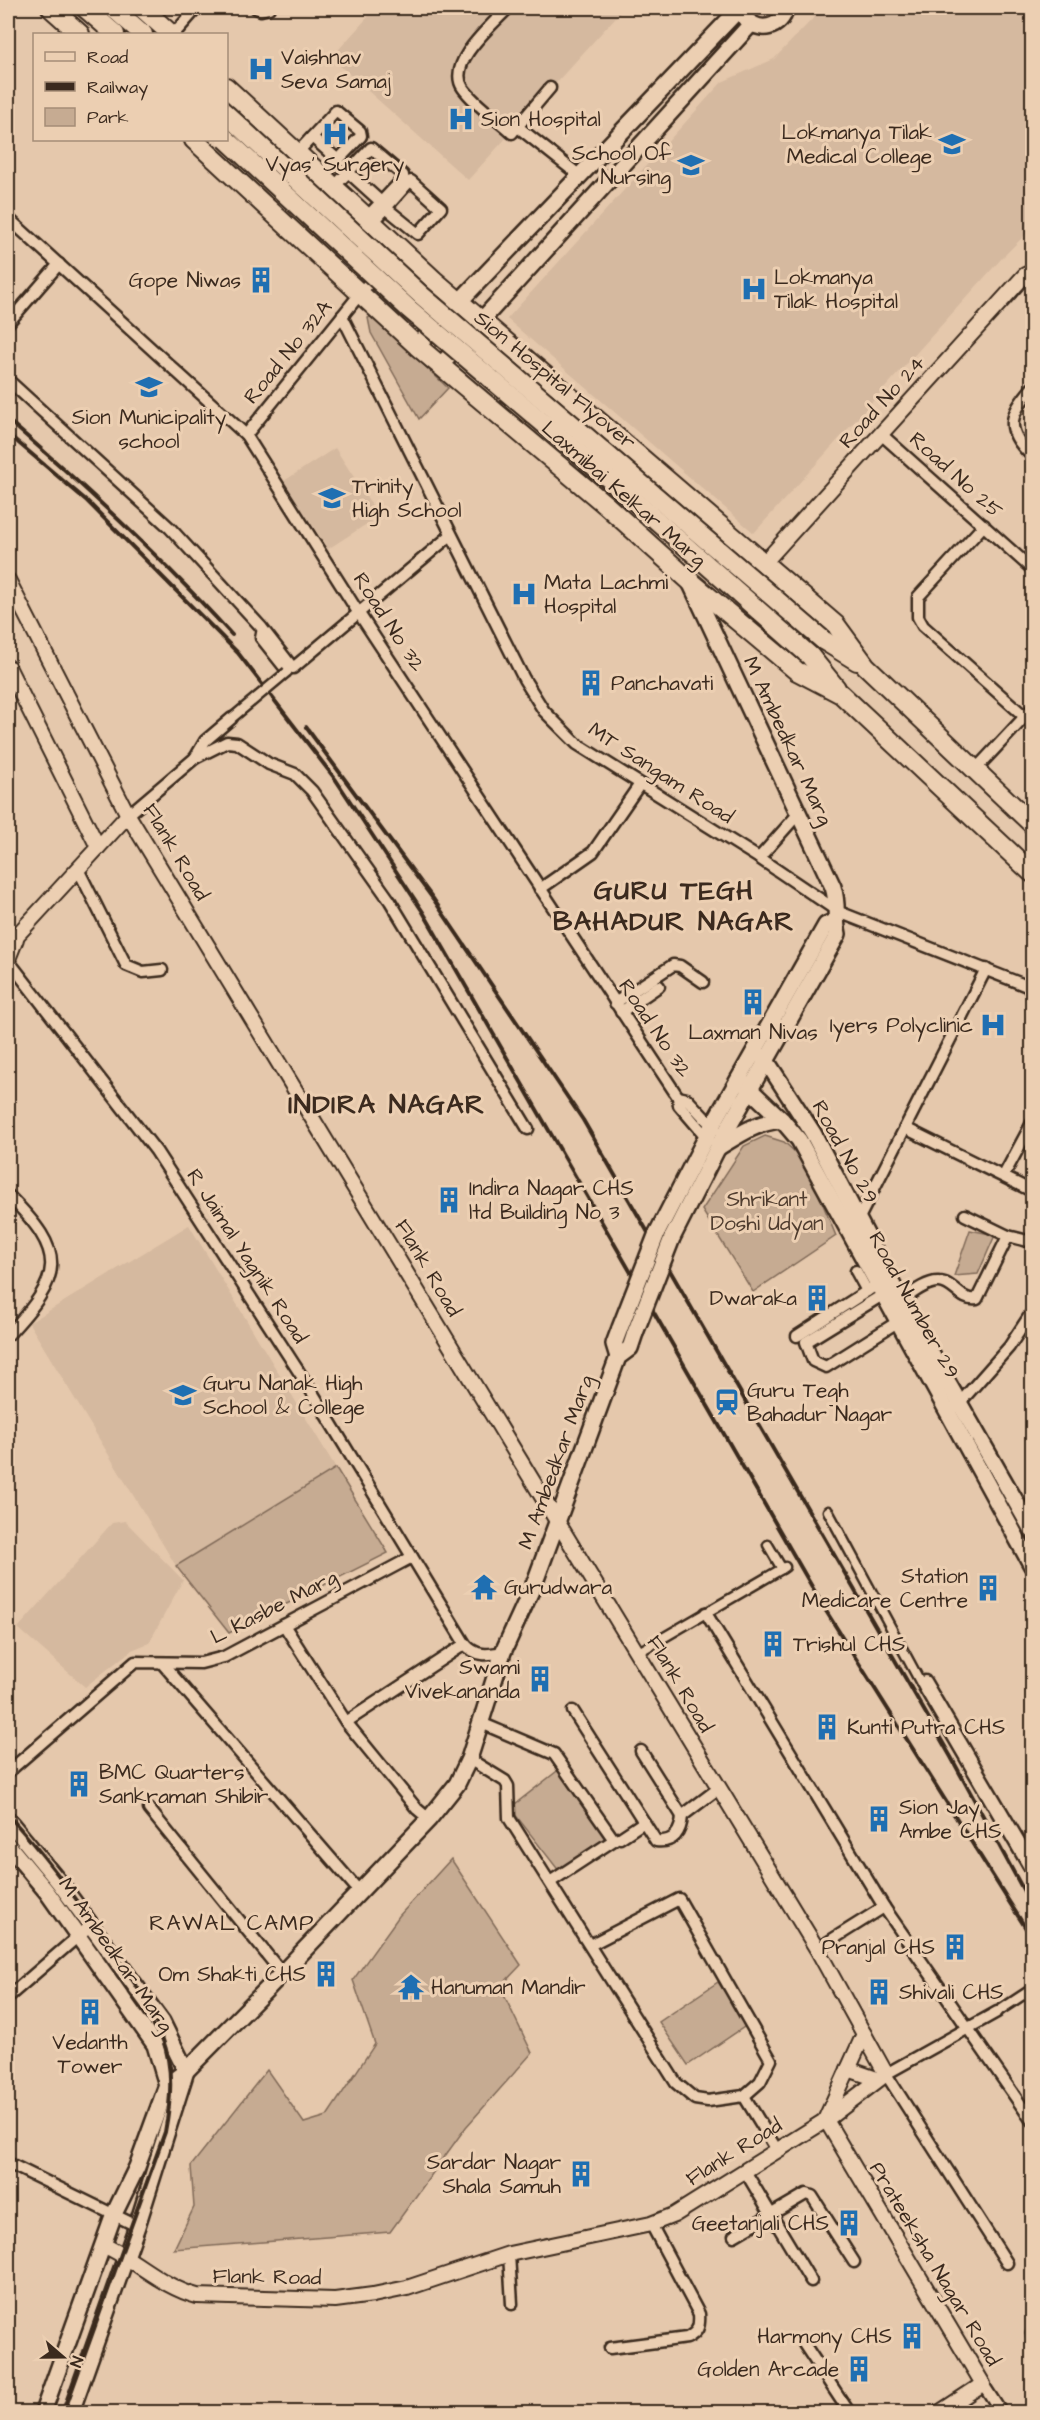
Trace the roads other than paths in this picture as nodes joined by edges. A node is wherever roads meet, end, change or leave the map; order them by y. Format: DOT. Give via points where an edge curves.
graph roads {
  1 [pos="51,8"];
  2 [pos="85,8"];
  3 [pos="113,8"];
  4 [pos="142,8"];
  5 [pos="197,8"];
  6 [pos="256,8"];
  7 [pos="269,8"];
  8 [pos="508,8"];
  9 [pos="740,8"];
  10 [pos="786,8"];
  11 [pos="751,24"];
  12 [pos="79,33"];
  13 [pos="114,33"];
  14 [pos="142,33"];
  15 [pos="172,33"];
  16 [pos="174,33"];
  17 [pos="550,88"];
  18 [pos="228,89"];
  19 [pos="228,116"];
  20 [pos="518,127"];
  21 [pos="312,136"];
  22 [pos="195,141"];
  23 [pos="228,141"];
  24 [pos="297,153"];
  25 [pos="338,160"];
  26 [pos="348,172"];
  27 [pos="580,176"];
  28 [pos="328,182"];
  29 [pos="384,205"];
  30 [pos="8,218"];
  31 [pos="369,221"];
  32 [pos="398,248"];
  33 [pos="58,264"];
  34 [pos="1032,272"];
  35 [pos="360,294"];
  36 [pos="460,303"];
  37 [pos="342,316"];
  38 [pos="481,321"];
  39 [pos="8,324"];
  40 [pos="417,346"];
  41 [pos="441,365"];
  42 [pos="8,380"];
  43 [pos="1032,388"];
  44 [pos="881,434"];
  45 [pos="246,435"];
  46 [pos="1032,456"];
  47 [pos="984,525"];
  48 [pos="452,535"];
  49 [pos="764,563"];
  50 [pos="1032,569"];
  51 [pos="8,580"];
  52 [pos="690,581"];
  53 [pos="358,612"];
  54 [pos="262,628"];
  55 [pos="866,666"];
  56 [pos="8,667"];
  57 [pos="841,694"];
  58 [pos="1030,717"];
  59 [pos="232,718"];
  60 [pos="195,758"];
  61 [pos="975,770"];
  62 [pos="639,784"];
  63 [pos="799,813"];
  64 [pos="128,814"];
  65 [pos="1032,824"];
  66 [pos="98,847"];
  67 [pos="759,858"];
  68 [pos="78,868"];
  69 [pos="1032,873"];
  70 [pos="540,889"];
  71 [pos="837,916"];
  72 [pos="12,942"];
  73 [pos="8,959"];
  74 [pos="986,969"];
  75 [pos="162,970"];
  76 [pos="651,972"];
  77 [pos="703,982"];
  78 [pos="659,986"];
  79 [pos="1032,987"];
  80 [pos="616,1005"];
  81 [pos="754,1052"];
  82 [pos="767,1062"];
  83 [pos="739,1079"];
  84 [pos="751,1089"];
  85 [pos="782,1120"];
  86 [pos="1032,1123"];
  87 [pos="905,1128"];
  88 [pos="528,1129"];
  89 [pos="709,1131"];
  90 [pos="720,1143"];
  91 [pos="1004,1175"];
  92 [pos="1032,1191"];
  93 [pos="8,1195"];
  94 [pos="965,1215"];
  95 [pos="852,1222"];
  96 [pos="665,1236"];
  97 [pos="1008,1236"];
  98 [pos="1032,1242"];
  99 [pos="856,1271"];
  100 [pos="876,1290"];
  101 [pos="901,1300"];
  102 [pos="1032,1312"];
  103 [pos="899,1321"];
  104 [pos="8,1335"];
  105 [pos="797,1336"];
  106 [pos="618,1357"];
  107 [pos="955,1408"];
  108 [pos="828,1511"];
  109 [pos="556,1519"];
  110 [pos="1028,1535"];
  111 [pos="768,1545"];
  112 [pos="412,1557"];
  113 [pos="1032,1566"];
  114 [pos="706,1613"];
  115 [pos="284,1625"];
  116 [pos="465,1644"];
  117 [pos="503,1652"];
  118 [pos="637,1653"];
  119 [pos="162,1663"];
  120 [pos="925,1681"];
  121 [pos="573,1711"];
  122 [pos="346,1722"];
  123 [pos="481,1723"];
  124 [pos="641,1751"];
  125 [pos="469,1759"];
  126 [pos="8,1772"];
  127 [pos="719,1788"];
  128 [pos="148,1809"];
  129 [pos="682,1815"];
  130 [pos="429,1819"];
  131 [pos="8,1820"];
  132 [pos="644,1822"];
  133 [pos="620,1838"];
  134 [pos="8,1845"];
  135 [pos="1032,1863"];
  136 [pos="1032,1874"];
  137 [pos="550,1882"];
  138 [pos="358,1891"];
  139 [pos="884,1907"];
  140 [pos="91,1925"];
  141 [pos="78,1936"];
  142 [pos="590,1945"];
  143 [pos="816,1950"];
  144 [pos="281,1972"];
  145 [pos="1032,1989"];
  146 [pos="8,1997"];
  147 [pos="997,2012"];
  148 [pos="967,2030"];
  149 [pos="864,2034"];
  150 [pos="848,2069"];
  151 [pos="186,2071"];
  152 [pos="882,2077"];
  153 [pos="167,2085"];
  154 [pos="744,2096"];
  155 [pos="825,2120"];
  156 [pos="1032,2121"];
  157 [pos="777,2150"];
  158 [pos="8,2163"];
  159 [pos="745,2171"];
  160 [pos="769,2213"];
  161 [pos="114,2214"];
  162 [pos="651,2224"];
  163 [pos="137,2226"];
  164 [pos="734,2236"];
  165 [pos="103,2245"];
  166 [pos="509,2254"];
  167 [pos="127,2255"];
  168 [pos="854,2262"];
  169 [pos="1007,2263"];
  170 [pos="810,2281"];
  171 [pos="512,2304"];
  172 [pos="804,2344"];
  173 [pos="610,2348"];
  174 [pos="983,2384"];
  175 [pos="43,2412"];
  176 [pos="71,2412"];
  177 [pos="849,2412"];
  178 [pos="940,2412"];
  179 [pos="1001,2412"];
  1 -- 12 [label="highway"];
  2 -- 13 [label="highway"];
  3 -- 14 [label="highway"];
  4 -- 15 [label="highway"];
  5 -- 16 [label="street"];
  6 -- 7 [label="street"];
  8 -- 20 [label="street" via="468,52 458,78 463,89 512,133"];
  9 -- 11 [label="main road"];
  9 -- 27 [label="main road"];
  10 -- 11 [label="main road" via="781,20 770,27"];
  11 -- 38 [label="main road"];
  17 -- 20 [label="street"];
  18 -- 24 [label="highway, Laxmibai Kelkar Marg"];
  19 -- 55 [label="highway, Sion Hospital Flyover, bridge" via="421,295 823,640"];
  20 -- 27 [label="street"];
  21 -- 24 [label="street"];
  21 -- 25 [label="street"];
  21 -- 25 [label="street" via="338,111 362,134"];
  22 -- 35 [label="highway, Laxmibai Kelkar Marg"];
  23 -- 57 [label="highway, Sion Hospital Flyover, bridge" via="409,309 810,656"];
  24 -- 28 [label="highway, Laxmibai Kelkar Marg"];
  25 -- 28 [label="street"];
  26 -- 28 [label="street"];
  26 -- 29 [label="street"];
  26 -- 29 [label="street" via="371,148 403,175"];
  27 -- 36 [label="main road"];
  28 -- 31 [label="highway, Laxmibai Kelkar Marg"];
  29 -- 29 [label="street" via="411,181 441,208 415,234"];
  29 -- 31 [label="street"];
  30 -- 33 [label="street, Road No 32"];
  31 -- 32 [label="highway, Laxmibai Kelkar Marg"];
  32 -- 35 [label="street, Road No 32A"];
  32 -- 36 [label="highway, Laxmibai Kelkar Marg"];
  33 -- 39 [label="street"];
  33 -- 45 [label="street, Road No 32"];
  34 -- 44 [label="street, Road No 24" via="1025,275"];
  35 -- 37 [label="street, Road No 32A"];
  35 -- 40 [label="highway, Laxmibai Kelkar Marg"];
  36 -- 38 [label="highway, Laxmibai Kelkar Marg"];
  36 -- 40 [label="main road"];
  37 -- 45 [label="street, Road No 32A"];
  37 -- 48 [label="street, MT Sangam Road"];
  38 -- 41 [label="main road"];
  38 -- 49 [label="highway, Laxmibai Kelkar Marg"];
  40 -- 41 [label="highway, Laxmibai Kelkar Marg"];
  41 -- 52 [label="highway, Laxmibai Kelkar Marg"];
  42 -- 54 [label="street" via="170,528"];
  43 -- 46 [label="street" via="1017,406 1011,428"];
  44 -- 47 [label="street, Road No 25"];
  44 -- 49 [label="street, Road No 24"];
  45 -- 53 [label="street, Road No 32"];
  47 -- 50 [label="street, Road No 25"];
  47 -- 58 [label="street" via="918,597 918,617 923,626"];
  48 -- 53 [label="street"];
  48 -- 62 [label="street, MT Sangam Road" via="544,711 576,744"];
  49 -- 55 [label="highway, Laxmibai Kelkar Marg" via="836,625"];
  51 -- 64 [label="street, Flank Road"];
  52 -- 57 [label="highway, Laxmibai Kelkar Marg" via="797,671"];
  52 -- 63 [label="main road, M Ambedkar Marg"];
  53 -- 54 [label="street" via="294,668"];
  53 -- 70 [label="street, Road No 32"];
  54 -- 59 [label="street, bridge" via="260,638 287,672"];
  55 -- 61 [label="highway, Laxmibai Kelkar Marg"];
  56 -- 66 [label="street"];
  57 -- 69 [label="highway, Laxmibai Kelkar Marg"];
  58 -- 61 [label="street"];
  59 -- 60 [label="street" via="205,741"];
  60 -- 64 [label="street"];
  60 -- 88 [label="street" via="227,742 237,743 269,764 295,774 312,791 390,901"];
  61 -- 65 [label="highway, Laxmibai Kelkar Marg"];
  62 -- 67 [label="street, MT Sangam Road"];
  62 -- 70 [label="street" via="593,852"];
  63 -- 67 [label="street"];
  63 -- 71 [label="main road, M Ambedkar Marg" via="833,887"];
  64 -- 66 [label="street"];
  64 -- 109 [label="street, Flank Road"];
  66 -- 68 [label="street"];
  67 -- 71 [label="street, MT Sangam Road"];
  68 -- 72 [label="street"];
  68 -- 75 [label="street" via="126,965 143,972"];
  70 -- 80 [label="street, Road No 32"];
  71 -- 74 [label="street, MT Sangam Road"];
  71 -- 81 [label="main road, M Ambedkar Marg" via="826,926"];
  71 -- 82 [label="main road, M Ambedkar Marg" via="838,934"];
  72 -- 73 [label="street"];
  73 -- 112 [label="street, R Jaimal Yagnik Road" via="156,1151 312,1392"];
  74 -- 79 [label="street, MT Sangam Road"];
  74 -- 87 [label="street"];
  76 -- 80 [label="street"];
  77 -- 80 [label="street" via="673,965"];
  78 -- 80 [label="street"];
  80 -- 89 [label="street, Road No 32" via="678,1097 679,1105"];
  81 -- 82 [label="main road, Road No 29"];
  81 -- 83 [label="main road, M Ambedkar Marg"];
  82 -- 84 [label="main road, M Ambedkar Marg"];
  82 -- 95 [label="main road, Road No 29" via="813,1132"];
  83 -- 84 [label="main road, Road Number 29"];
  83 -- 89 [label="main road, M Ambedkar Marg"];
  84 -- 85 [label="main road, Road Number 29"];
  84 -- 90 [label="main road, M Ambedkar Marg"];
  85 -- 90 [label="main road" via="765,1121"];
  85 -- 95 [label="main road, Road Number 29"];
  86 -- 91 [label="street"];
  87 -- 91 [label="street"];
  87 -- 95 [label="street"];
  89 -- 90 [label="street, Road No 32"];
  89 -- 96 [label="main road, M Ambedkar Marg"];
  90 -- 96 [label="main road, M Ambedkar Marg"];
  91 -- 92 [label="street"];
  93 -- 104 [label="street" via="36,1222 49,1251 51,1273 36,1304"];
  94 -- 97 [label="street"];
  95 -- 100 [label="main road, Road Number 29"];
  95 -- 101 [label="main road, Road No 29"];
  96 -- 106 [label="main road, M Ambedkar Marg, bridge" via="630,1348"];
  96 -- 106 [label="main road, M Ambedkar Marg, bridge" via="620,1328 614,1344"];
  97 -- 98 [label="street"];
  97 -- 101 [label="street" via="977,1299 968,1299 937,1281"];
  99 -- 100 [label="street"];
  100 -- 103 [label="main road, Road Number 29"];
  100 -- 103 [label="street" via="806,1342 813,1361 826,1367"];
  100 -- 105 [label="street"];
  101 -- 107 [label="main road, Road No 29"];
  102 -- 107 [label="street" via="1009,1347"];
  103 -- 107 [label="main road, Road Number 29"];
  106 -- 109 [label="main road, M Ambedkar Marg"];
  107 -- 110 [label="main road, Road Number 29"];
  108 -- 136 [label="street" via="924,1689"];
  109 -- 117 [label="main road, M Ambedkar Marg" via="535,1582"];
  109 -- 118 [label="street, Flank Road"];
  110 -- 113 [label="main road, Road Number 29"];
  111 -- 114 [label="street" via="783,1568"];
  112 -- 115 [label="street, L Kasbe Marg"];
  112 -- 116 [label="street, R Jaimal Yagnik Road"];
  114 -- 118 [label="street"];
  114 -- 139 [label="street"];
  115 -- 119 [label="street, L Kasbe Marg" via="225,1658 201,1663"];
  115 -- 122 [label="street"];
  116 -- 117 [label="street" via="471,1652 487,1656"];
  116 -- 122 [label="street"];
  117 -- 123 [label="main road, M Ambedkar Marg"];
  118 -- 127 [label="street, Flank Road"];
  119 -- 126 [label="street, L Kasbe Marg" via="135,1662"];
  119 -- 138 [label="street"];
  120 -- 135 [label="street"];
  121 -- 132 [label="street"];
  122 -- 130 [label="street"];
  123 -- 125 [label="main road, M Ambedkar Marg"];
  123 -- 137 [label="street" via="554,1754 614,1840"];
  124 -- 129 [label="street"];
  125 -- 130 [label="main road, M Ambedkar Marg" via="457,1784"];
  125 -- 137 [label="street" via="505,1781 509,1818"];
  127 -- 129 [label="street"];
  127 -- 143 [label="street, Flank Road"];
  128 -- 144 [label="street"];
  129 -- 132 [label="street" via="681,1828 665,1842 656,1841"];
  130 -- 138 [label="main road, M Ambedkar Marg"];
  131 -- 140 [label="main road"];
  132 -- 133 [label="street"];
  134 -- 141 [label="main road, M Ambedkar Marg"];
  137 -- 142 [label="street"];
  138 -- 144 [label="main road, M Ambedkar Marg"];
  139 -- 143 [label="street"];
  139 -- 148 [label="street"];
  140 -- 141 [label="street"];
  140 -- 151 [label="main road" via="162,2022"];
  141 -- 146 [label="street"];
  141 -- 153 [label="main road, M Ambedkar Marg" via="155,2045"];
  142 -- 154 [label="street" via="685,2092 708,2101"];
  142 -- 154 [label="street" via="679,1899 771,2060 760,2082"];
  143 -- 149 [label="street, Flank Road"];
  144 -- 151 [label="main road, M Ambedkar Marg"];
  145 -- 147 [label="street"];
  147 -- 148 [label="street"];
  148 -- 152 [label="street"];
  148 -- 156 [label="street"];
  149 -- 150 [label="street"];
  149 -- 152 [label="street, Flank Road"];
  150 -- 152 [label="street"];
  150 -- 155 [label="street"];
  151 -- 153 [label="main road, M Ambedkar Marg"];
  151 -- 163 [label="main road"];
  152 -- 155 [label="street, Flank Road"];
  152 -- 169 [label="street"];
  153 -- 161 [label="main road" via="137,2167"];
  154 -- 157 [label="street"];
  155 -- 157 [label="street, Flank Road"];
  155 -- 174 [label="street, Prateeksha Nagar Road"];
  157 -- 159 [label="street, Flank Road"];
  158 -- 161 [label="street"];
  159 -- 160 [label="street"];
  159 -- 162 [label="street, Flank Road" via="674,2215"];
  160 -- 164 [label="street"];
  160 -- 168 [label="street" via="800,2195 812,2196"];
  160 -- 170 [label="street"];
  161 -- 163 [label="street"];
  161 -- 165 [label="main road"];
  162 -- 166 [label="street, Flank Road"];
  162 -- 173 [label="street" via="699,2314 700,2325 687,2338"];
  163 -- 167 [label="main road"];
  165 -- 167 [label="street, Flank Road"];
  165 -- 175 [label="main road"];
  166 -- 167 [label="street, Flank Road" via="407,2289 335,2300 197,2296 178,2291"];
  166 -- 171 [label="street"];
  167 -- 176 [label="main road"];
  172 -- 177 [label="street"];
  174 -- 178 [label="street, Prateeksha Nagar Road"];
  174 -- 179 [label="street"];
}
